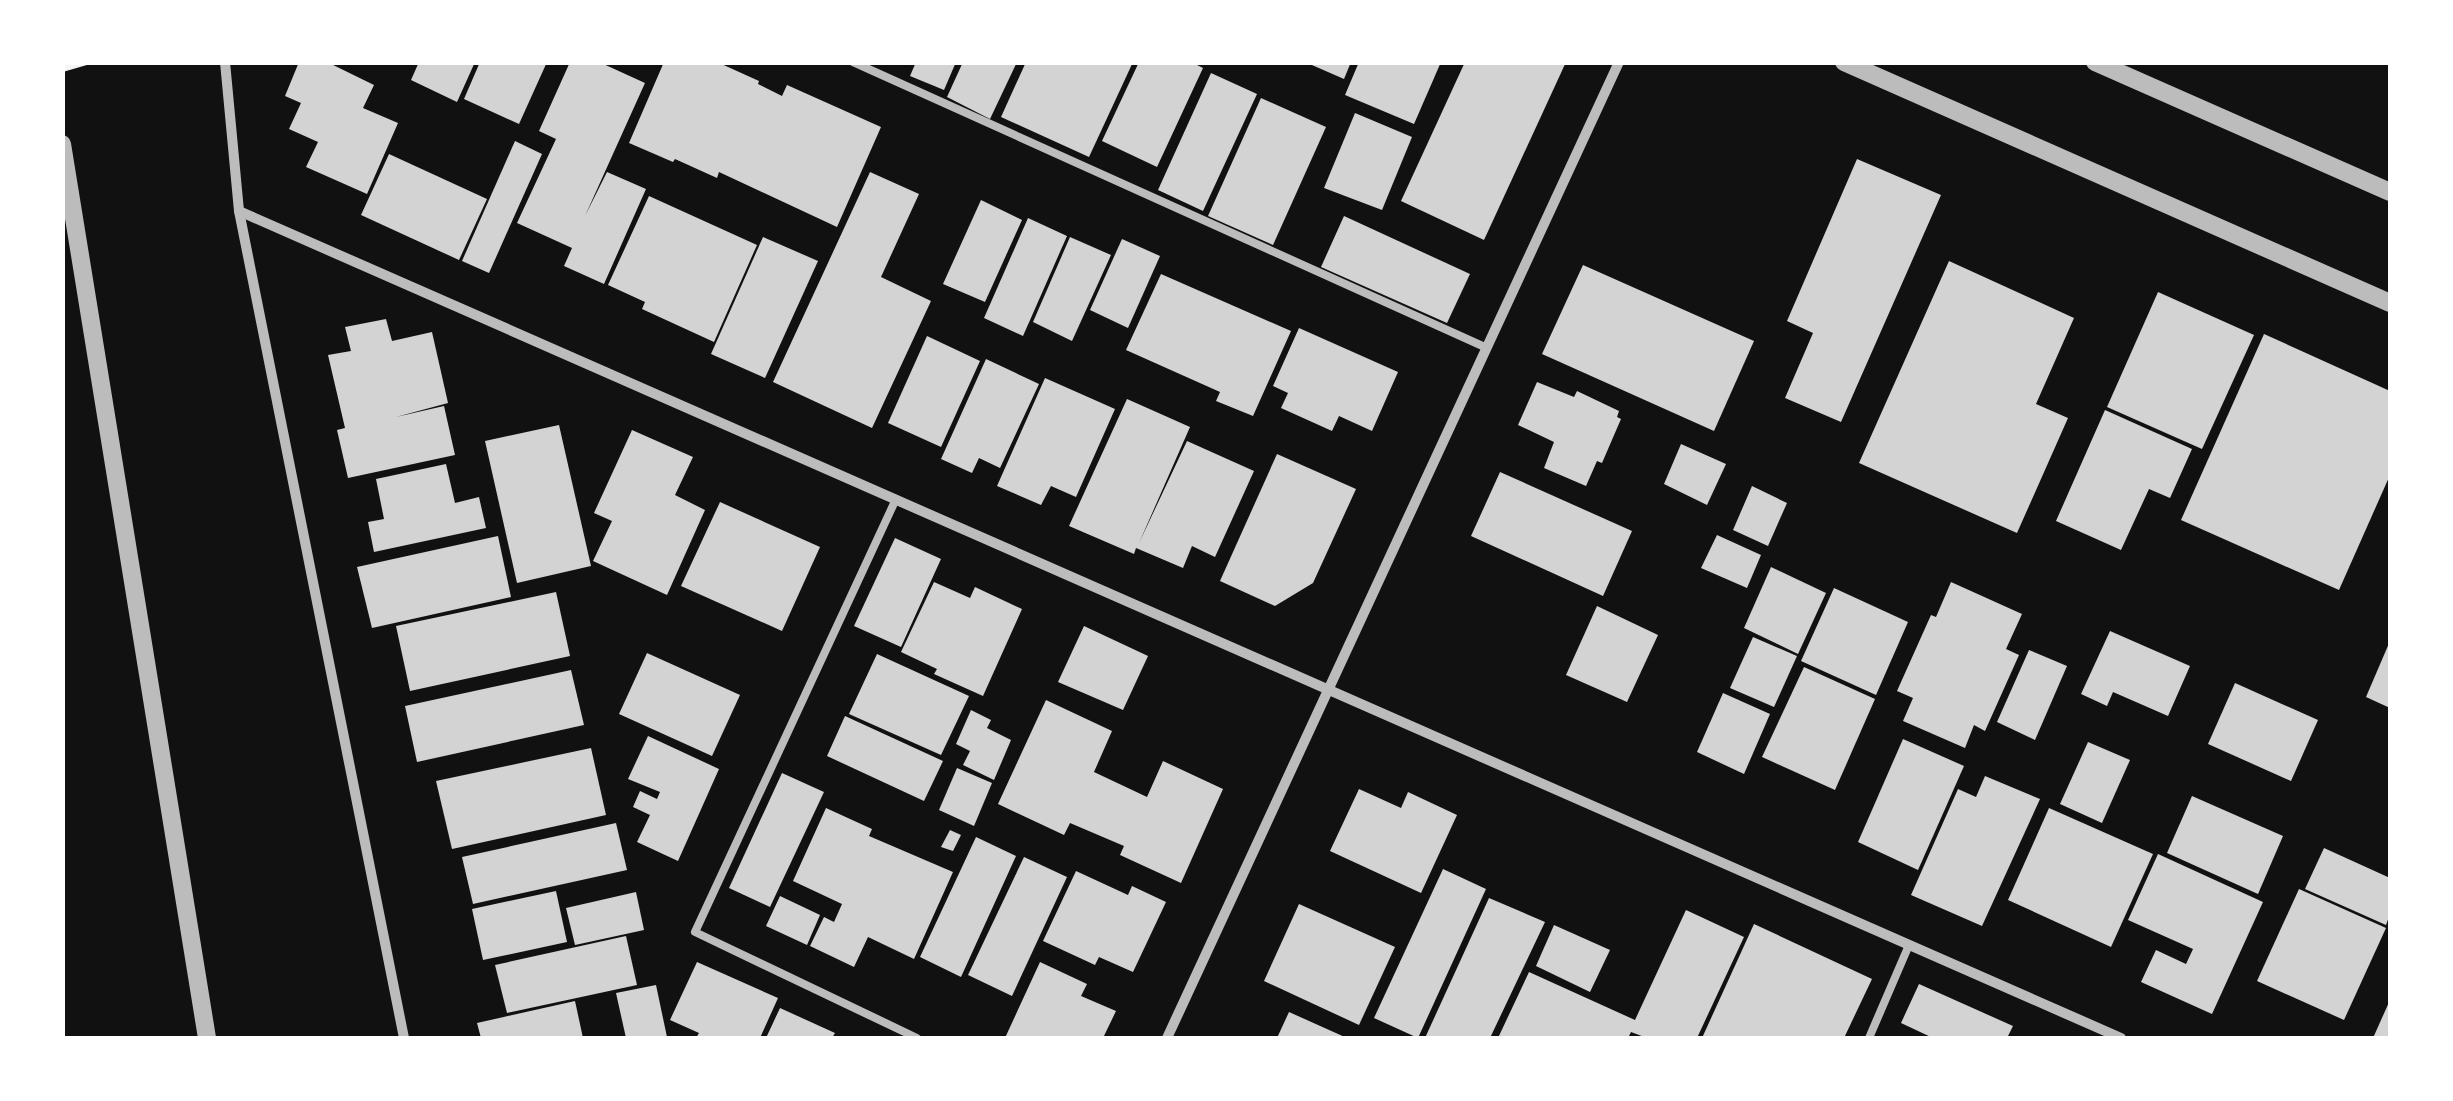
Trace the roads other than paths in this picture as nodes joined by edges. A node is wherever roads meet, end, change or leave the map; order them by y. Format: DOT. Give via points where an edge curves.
graph roads {
  1 [pos="225,62"];
  2 [pos="853,62"];
  3 [pos="1619,62"];
  4 [pos="1844,62"];
  5 [pos="2094,62"];
  6 [pos="62,144"];
  7 [pos="2390,192"];
  8 [pos="238,211"];
  9 [pos="2390,303"];
  10 [pos="1487,348"];
  11 [pos="896,499"];
  12 [pos="1329,689"];
  13 [pos="1909,944"];
  14 [pos="207,1038"];
  15 [pos="404,1038"];
  16 [pos="916,1038"];
  17 [pos="1167,1038"];
  18 [pos="1869,1038"];
  19 [pos="2121,1038"];
  1 -- 8 [label="street"];
  2 -- 10 [label="lane"];
  3 -- 10 [label="street"];
  4 -- 9 [label="street"];
  5 -- 7 [label="street"];
  6 -- 14 [label="street"];
  8 -- 11 [label="street"];
  8 -- 15 [label="street"];
  10 -- 12 [label="street"];
  11 -- 12 [label="street"];
  11 -- 16 [label="lane" via="695,932"];
  12 -- 13 [label="street"];
  12 -- 17 [label="street"];
  13 -- 18 [label="lane"];
  13 -- 19 [label="street"];
}
